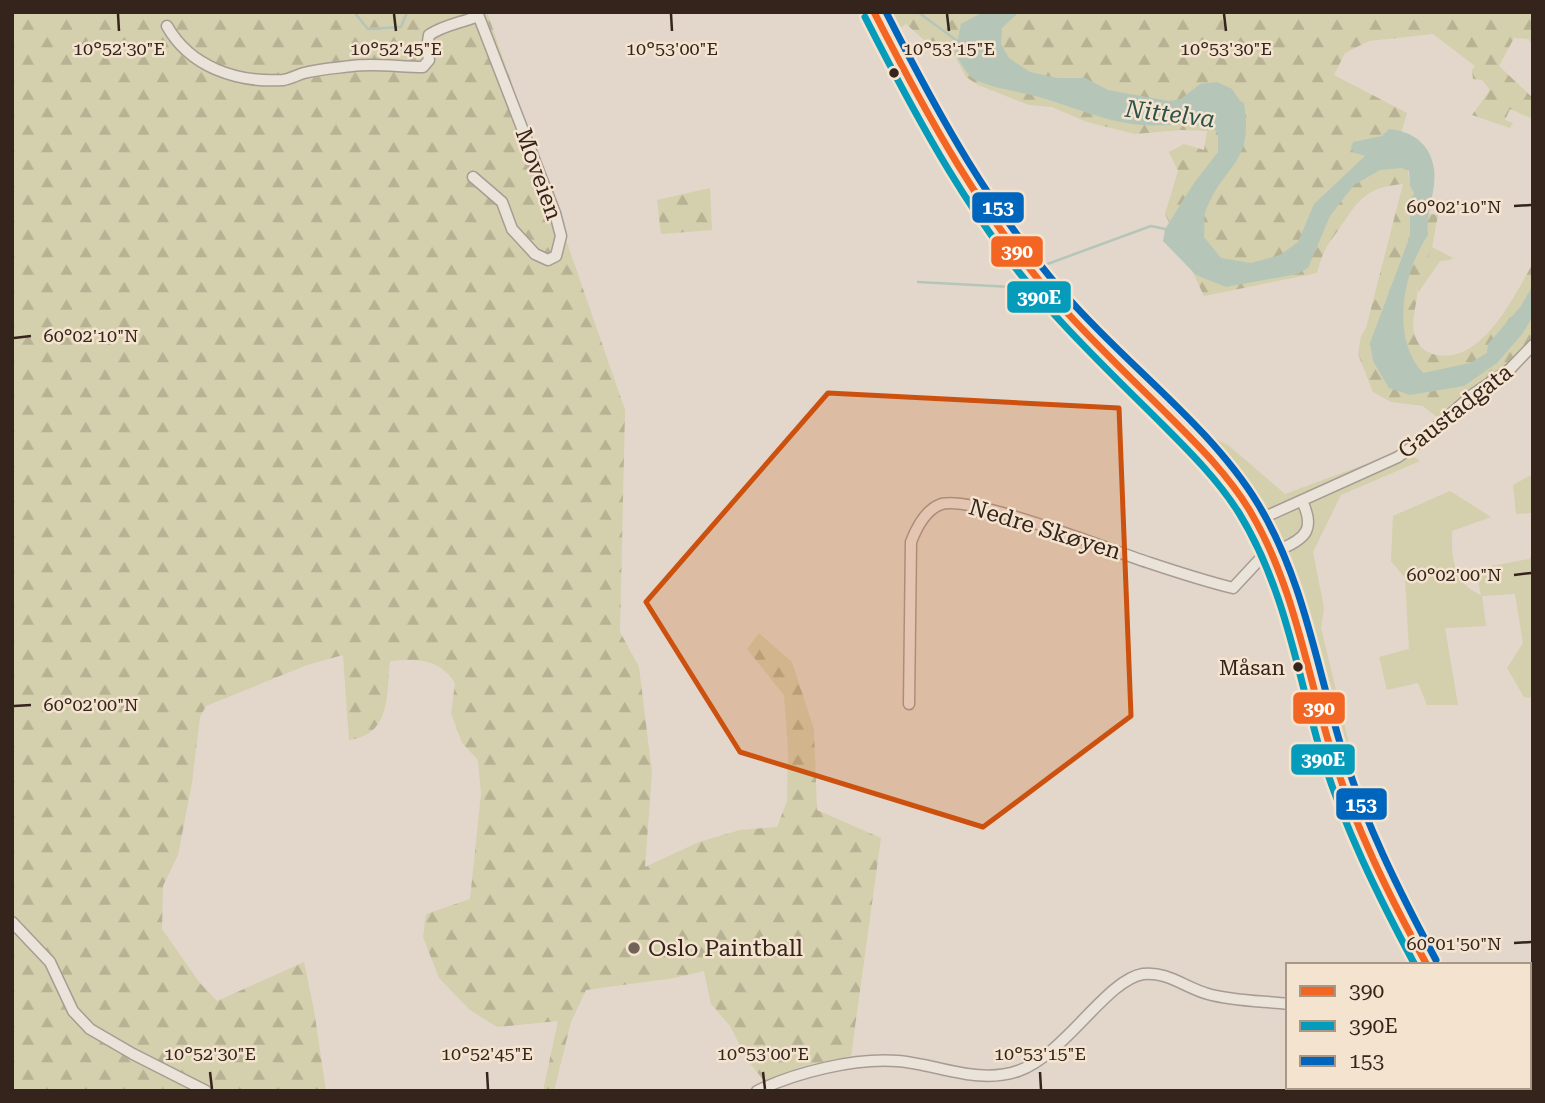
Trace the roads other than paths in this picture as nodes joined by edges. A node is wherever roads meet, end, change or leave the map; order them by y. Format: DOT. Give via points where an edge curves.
graph roads {
  1 [pos="874,12"];
  2 [pos="477,14"];
  3 [pos="167,26"];
  4 [pos="474,177"];
  5 [pos="1533,345"];
  6 [pos="1302,500"];
  7 [pos="1256,521"];
  8 [pos="1281,549"];
  9 [pos="1260,559"];
  10 [pos="909,704"];
  11 [pos="12,922"];
  12 [pos="1426,963"];
  13 [pos="1286,1004"];
  14 [pos="206,1091"];
  15 [pos="757,1091"];
  1 -- 7 [label="highway" via="951,157 1013,250 1073,320 1207,454"];
  2 -- 3 [label="street, Moveien" via="429,35 429,60 423,67 356,65 286,80 213,70 175,40"];
  2 -- 4 [label="street, Moveien" via="555,213 562,236 556,256 548,260 535,254 512,229 502,202"];
  5 -- 6 [label="street, Gaustadgata" via="1510,369 1404,453"];
  6 -- 7 [label="street, Gaustadgata"];
  6 -- 8 [label="street" via="1306,532"];
  7 -- 12 [label="highway" via="1290,593 1328,739 1352,810"];
  9 -- 10 [label="street, Nedre Skøyen" via="1233,588 998,513 954,501 938,505 918,525 911,542"];
  11 -- 14 [label="street" via="50,962 73,1012 90,1029"];
  13 -- 15 [label="street" via="1209,995 1162,975 1140,975 1115,989 1040,1060 1003,1076 880,1061 811,1071"];
}
